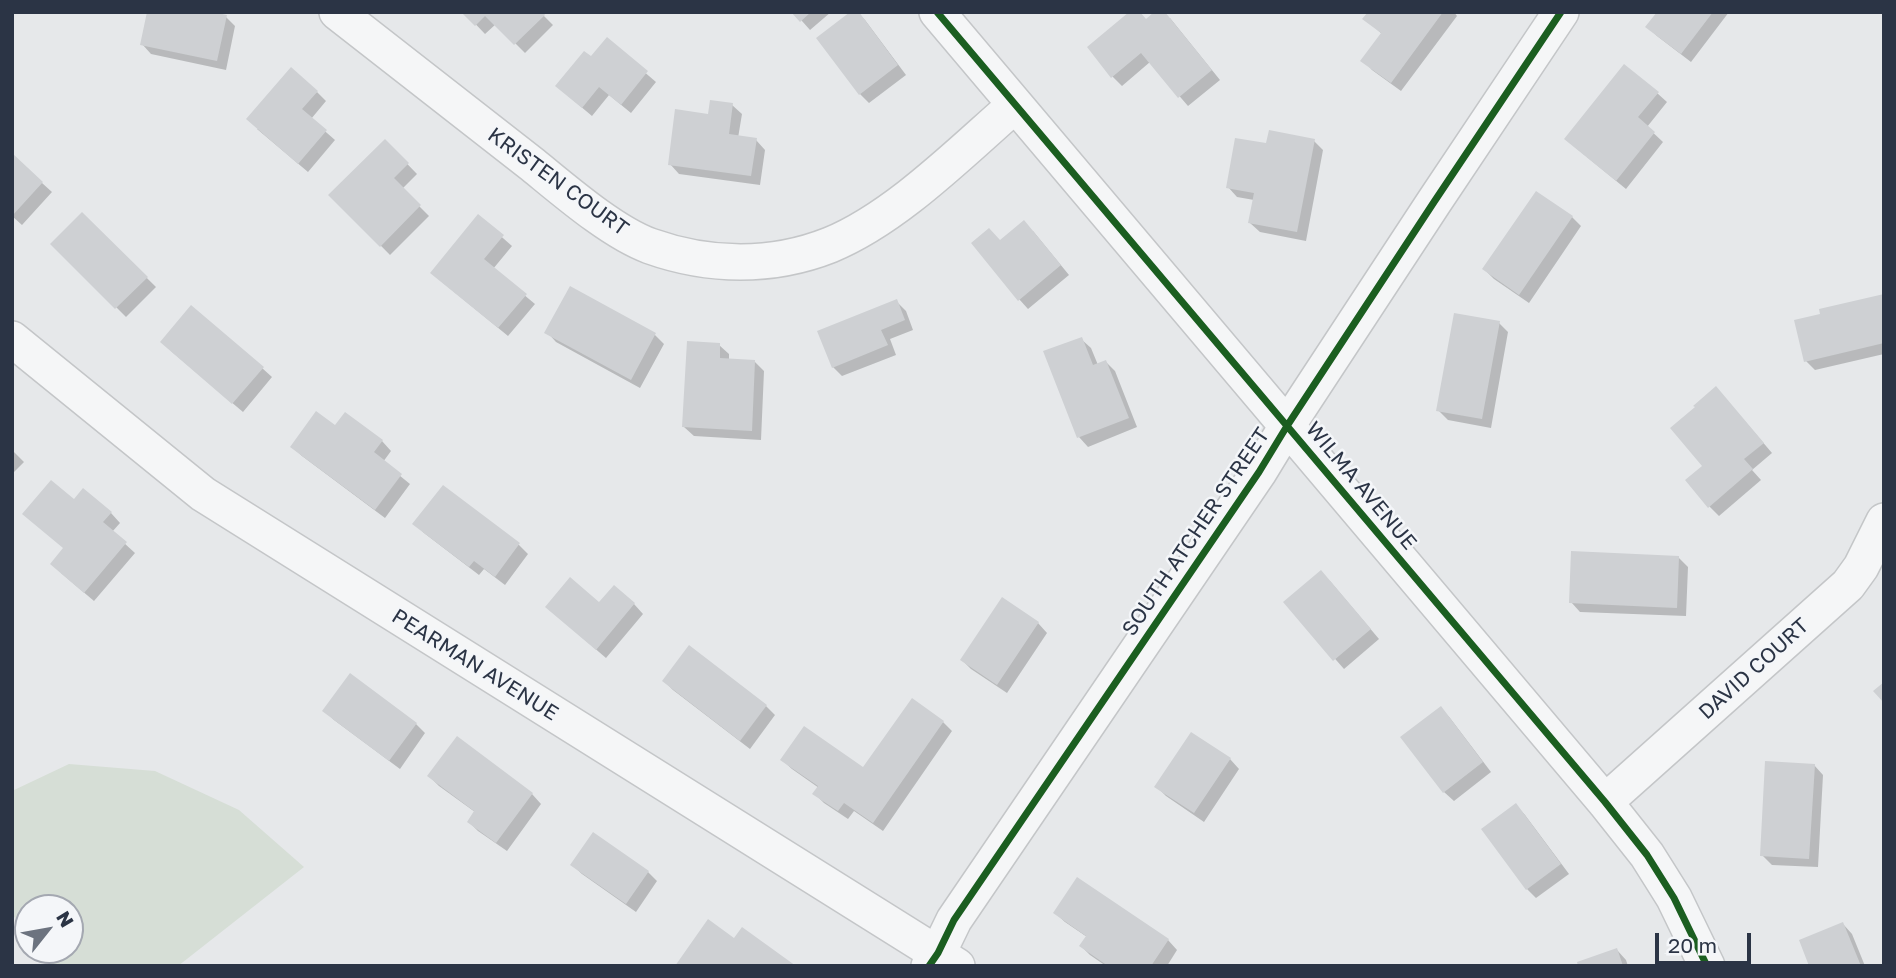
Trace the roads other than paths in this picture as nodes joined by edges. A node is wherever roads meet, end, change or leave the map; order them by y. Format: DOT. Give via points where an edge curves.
graph roads {
  1 [pos="337,12"];
  2 [pos="937,12"];
  3 [pos="1562,12"];
  4 [pos="1015,105"];
  5 [pos="12,339"];
  6 [pos="1287,426"];
  7 [pos="1884,521"];
  8 [pos="1605,803"];
  9 [pos="941,962"];
  10 [pos="1707,966"];
  1 -- 4 [label="street, KRISTEN COURT" via="621,231 648,245 707,260 738,263 802,255 860,230 913,194"];
  2 -- 4 [label="street, WILMA AVENUE"];
  3 -- 6 [label="street, SOUTH ATCHER STREET"];
  4 -- 6 [label="street, WILMA AVENUE"];
  5 -- 9 [label="street, PEARMAN AVENUE" via="203,494"];
  6 -- 8 [label="street, WILMA AVENUE"];
  6 -- 9 [label="street, SOUTH ATCHER STREET" via="954,920"];
  7 -- 8 [label="street, DAVID COURT" via="1848,585"];
  8 -- 10 [label="street, WILMA AVENUE" via="1674,898"];
}
